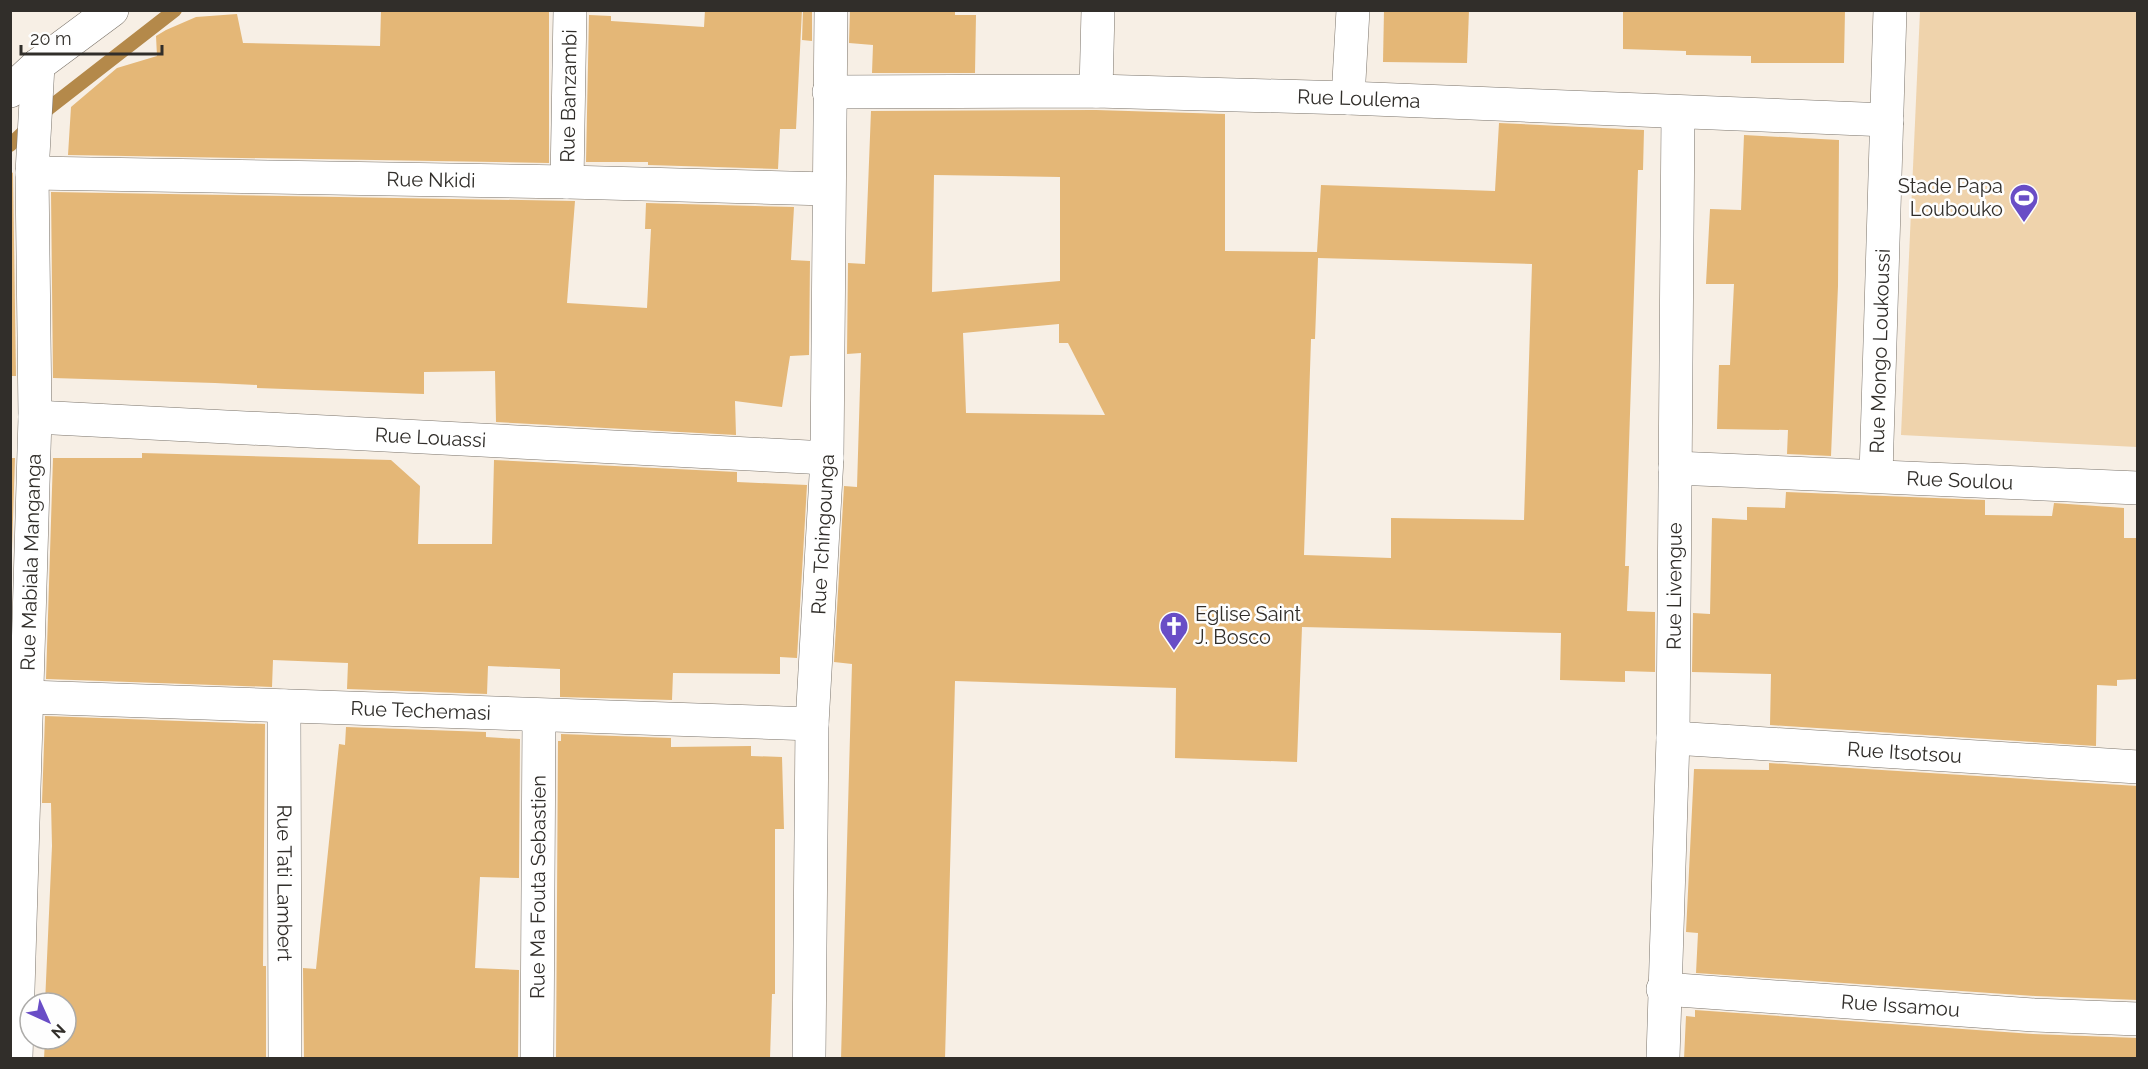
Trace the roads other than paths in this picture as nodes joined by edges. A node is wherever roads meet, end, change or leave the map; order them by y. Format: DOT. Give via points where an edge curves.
graph roads {
  1 [pos="112,10"];
  2 [pos="570,10"];
  3 [pos="831,10"];
  4 [pos="1098,10"];
  5 [pos="1353,10"];
  6 [pos="1890,10"];
  7 [pos="38,64"];
  8 [pos="10,91"];
  9 [pos="1096,91"];
  10 [pos="829,92"];
  11 [pos="1348,98"];
  12 [pos="1678,112"];
  13 [pos="1887,120"];
  14 [pos="32,173"];
  15 [pos="567,182"];
  16 [pos="828,189"];
  17 [pos="35,417"];
  18 [pos="827,458"];
  19 [pos="1675,468"];
  20 [pos="1876,475"];
  21 [pos="2138,488"];
  22 [pos="28,697"];
  23 [pos="284,706"];
  24 [pos="539,716"];
  25 [pos="812,724"];
  26 [pos="1673,738"];
  27 [pos="2138,767"];
  28 [pos="1664,988"];
  29 [pos="2138,1019"];
  30 [pos="16,1059"];
  31 [pos="285,1059"];
  32 [pos="537,1059"];
  33 [pos="809,1059"];
  34 [pos="1664,1059"];
  1 -- 7 [label="street"];
  2 -- 15 [label="street, Rue Banzambi"];
  3 -- 10 [label="street, Rue Tchingounga"];
  4 -- 9 [label="street"];
  5 -- 11 [label="street"];
  6 -- 13 [label="street, Rue Mongo Loukoussi"];
  7 -- 8 [label="street"];
  7 -- 14 [label="street, Rue Mabiala Manganga"];
  9 -- 10 [label="street, Rue Loulema"];
  9 -- 11 [label="street, Rue Loulema"];
  10 -- 16 [label="street, Rue Tchingounga"];
  11 -- 12 [label="street, Rue Loulema"];
  12 -- 13 [label="street, Rue Loulema"];
  12 -- 19 [label="street, Rue Livengue"];
  13 -- 20 [label="street, Rue Mongo Loukoussi"];
  14 -- 15 [label="street, Rue Nkidi"];
  14 -- 17 [label="street, Rue Mabiala Manganga"];
  15 -- 16 [label="street, Rue Nkidi"];
  16 -- 18 [label="street, Rue Tchingounga"];
  17 -- 18 [label="street, Rue Louassi"];
  17 -- 22 [label="street, Rue Mabiala Manganga"];
  18 -- 25 [label="street, Rue Tchingounga"];
  19 -- 20 [label="street, Rue Soulou"];
  19 -- 26 [label="street, Rue Livengue"];
  20 -- 21 [label="street, Rue Soulou"];
  22 -- 23 [label="street, Rue Techemasi"];
  22 -- 30 [label="street, Rue Mabiala Manganga"];
  23 -- 24 [label="street, Rue Techemasi"];
  23 -- 31 [label="street, Rue Tati Lambert"];
  24 -- 25 [label="street, Rue Techemasi"];
  24 -- 32 [label="street, Rue Ma Fouta Sebastien"];
  25 -- 33 [label="street, Rue Tchingounga"];
  26 -- 27 [label="street, Rue Itsotsou"];
  26 -- 28 [label="street, Rue Livengue"];
  28 -- 29 [label="street, Rue Issamou"];
  28 -- 34 [label="street, Rue Livengue"];
}
